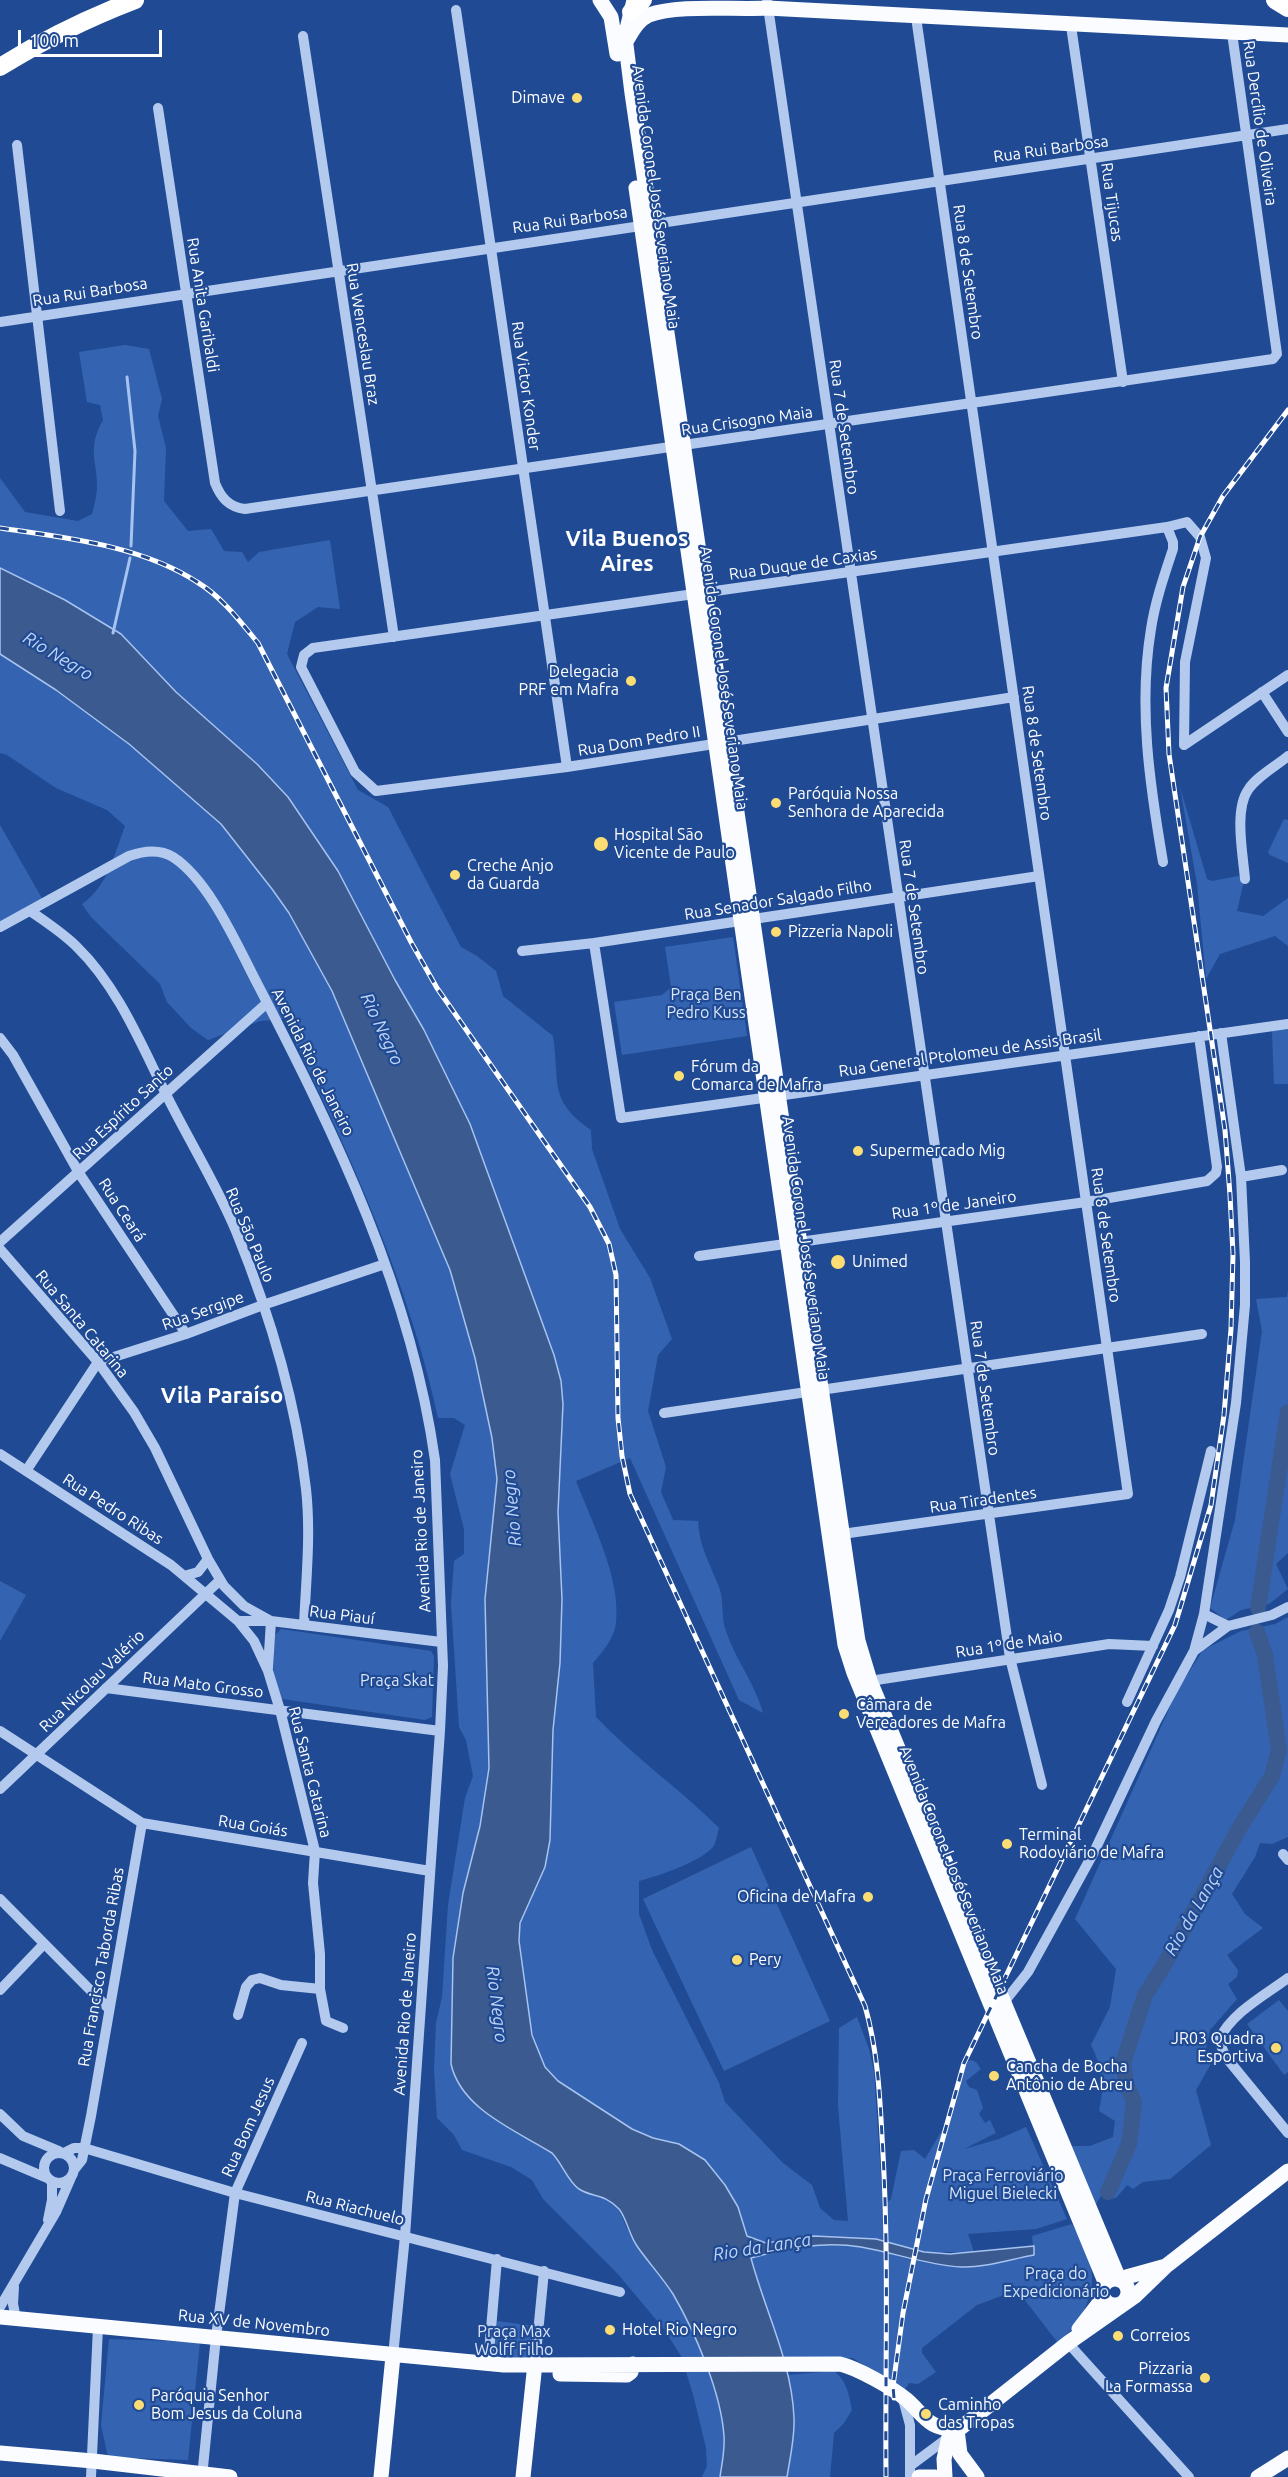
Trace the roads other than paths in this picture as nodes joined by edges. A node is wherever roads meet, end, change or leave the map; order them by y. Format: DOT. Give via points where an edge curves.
graph roads {
  1 [pos="135,0"];
  2 [pos="600,0"];
  3 [pos="1275,0"];
  4 [pos="636,4"];
  5 [pos="767,4"];
  6 [pos="1288,8"];
  7 [pos="456,10"];
  8 [pos="916,17"];
  9 [pos="1071,26"];
  10 [pos="1232,33"];
  11 [pos="1288,35"];
  12 [pos="303,36"];
  13 [pos="626,42"];
  14 [pos="0,67"];
  15 [pos="158,108"];
  16 [pos="1288,129"];
  17 [pos="1245,135"];
  18 [pos="17,145"];
  19 [pos="1090,158"];
  20 [pos="940,180"];
  21 [pos="796,202"];
  22 [pos="646,224"];
  23 [pos="491,247"];
  24 [pos="339,270"];
  25 [pos="186,293"];
  26 [pos="37,315"];
  27 [pos="0,322"];
  28 [pos="1272,359"];
  29 [pos="1123,382"];
  30 [pos="972,404"];
  31 [pos="828,425"];
  32 [pos="678,446"];
  33 [pos="523,469"];
  34 [pos="372,491"];
  35 [pos="226,502"];
  36 [pos="60,511"];
  37 [pos="1167,527"];
  38 [pos="993,552"];
  39 [pos="850,572"];
  40 [pos="700,593"];
  41 [pos="545,615"];
  42 [pos="394,637"];
  43 [pos="1288,675"];
  44 [pos="1262,692"];
  45 [pos="1014,698"];
  46 [pos="872,720"];
  47 [pos="1288,732"];
  48 [pos="721,743"];
  49 [pos="1288,756"];
  50 [pos="567,767"];
  51 [pos="376,791"];
  52 [pos="1163,862"];
  53 [pos="1040,876"];
  54 [pos="1245,879"];
  55 [pos="898,897"];
  56 [pos="30,910"];
  57 [pos="747,920"];
  58 [pos="0,927"];
  59 [pos="594,943"];
  60 [pos="522,951"];
  61 [pos="267,1003"];
  62 [pos="1288,1024"];
  63 [pos="1221,1033"];
  64 [pos="1199,1036"];
  65 [pos="0,1038"];
  66 [pos="1065,1055"];
  67 [pos="924,1075"];
  68 [pos="165,1093"];
  69 [pos="772,1096"];
  70 [pos="1282,1170"];
  71 [pos="79,1173"];
  72 [pos="1241,1177"];
  73 [pos="1086,1202"];
  74 [pos="945,1220"];
  75 [pos="0,1242"];
  76 [pos="793,1243"];
  77 [pos="0,1249"];
  78 [pos="699,1257"];
  79 [pos="385,1264"];
  80 [pos="262,1305"];
  81 [pos="186,1334"];
  82 [pos="1202,1334"];
  83 [pos="1107,1348"];
  84 [pos="98,1362"];
  85 [pos="967,1369"];
  86 [pos="814,1391"];
  87 [pos="664,1413"];
  88 [pos="1211,1451"];
  89 [pos="0,1454"];
  90 [pos="26,1471"];
  91 [pos="1128,1494"];
  92 [pos="988,1514"];
  93 [pos="842,1534"];
  94 [pos="208,1559"];
  95 [pos="184,1576"];
  96 [pos="220,1580"];
  97 [pos="205,1595"];
  98 [pos="1288,1607"];
  99 [pos="1204,1614"];
  100 [pos="238,1621"];
  101 [pos="271,1621"];
  102 [pos="304,1625"];
  103 [pos="1228,1626"];
  104 [pos="441,1642"];
  105 [pos="1153,1646"];
  106 [pos="1194,1651"];
  107 [pos="1010,1659"];
  108 [pos="268,1671"];
  109 [pos="870,1681"];
  110 [pos="106,1689"];
  111 [pos="1127,1702"];
  112 [pos="280,1710"];
  113 [pos="0,1731"];
  114 [pos="440,1731"];
  115 [pos="36,1755"];
  116 [pos="1042,1785"];
  117 [pos="0,1789"];
  118 [pos="142,1823"];
  119 [pos="315,1851"];
  120 [pos="430,1871"];
  121 [pos="0,1899"];
  122 [pos="43,1945"];
  123 [pos="1288,1978"];
  124 [pos="320,1989"];
  125 [pos="0,1990"];
  126 [pos="108,2008"];
  127 [pos="999,2008"];
  128 [pos="238,2015"];
  129 [pos="343,2028"];
  130 [pos="302,2043"];
  131 [pos="0,2114"];
  132 [pos="1288,2133"];
  133 [pos="70,2150"];
  134 [pos="0,2157"];
  135 [pos="73,2171"];
  136 [pos="1288,2171"];
  137 [pos="49,2180"];
  138 [pos="235,2193"];
  139 [pos="45,2228"];
  140 [pos="405,2236"];
  141 [pos="497,2259"];
  142 [pos="1166,2266"];
  143 [pos="1098,2267"];
  144 [pos="544,2271"];
  145 [pos="15,2280"];
  146 [pos="620,2292"];
  147 [pos="1115,2296"];
  148 [pos="0,2307"];
  149 [pos="0,2318"];
  150 [pos="16,2319"];
  151 [pos="98,2327"];
  152 [pos="216,2337"];
  153 [pos="1068,2343"];
  154 [pos="393,2356"];
  155 [pos="496,2364"];
  156 [pos="535,2369"];
  157 [pos="901,2396"];
  158 [pos="953,2433"];
  159 [pos="0,2453"];
  160 [pos="1288,2458"];
  161 [pos="93,2461"];
  162 [pos="913,2473"];
  163 [pos="202,2476"];
  164 [pos="91,2477"];
  165 [pos="230,2477"];
  166 [pos="381,2477"];
  167 [pos="523,2477"];
  168 [pos="935,2477"];
  169 [pos="945,2477"];
  170 [pos="977,2477"];
  171 [pos="1190,2477"];
  172 [pos="1257,2477"];
  1 -- 14 [label="highway" via="50,38"];
  2 -- 22 [label="main road, Avenida Coronel José Severiano Maia" via="615,32"];
  3 -- 6 [label="highway"];
  4 -- 13 [label="main road, Avenida Coronel José Severiano Maia"];
  5 -- 8 [label="main road"];
  5 -- 13 [label="main road" via="659,13 641,20"];
  5 -- 21 [label="street, Rua 7 de Setembro"];
  7 -- 23 [label="street, Rua Victor Konder"];
  8 -- 9 [label="main road"];
  8 -- 20 [label="street, Rua 8 de Setembro"];
  9 -- 10 [label="main road"];
  9 -- 19 [label="street, Rua Tijucas"];
  10 -- 11 [label="main road"];
  10 -- 17 [label="street, Rua Dercílio de Oliveira"];
  12 -- 24 [label="street, Rua Wenceslau Braz"];
  13 -- 22 [label="main road, Avenida Coronel José Severiano Maia"];
  15 -- 25 [label="street, Rua Anita Garibaldi"];
  16 -- 17 [label="street, Rua Rui Barbosa"];
  17 -- 19 [label="street, Rua Rui Barbosa"];
  17 -- 28 [label="street, Rua Dercílio de Oliveira" via="1277,354"];
  18 -- 26 [label="street"];
  19 -- 20 [label="street, Rua Rui Barbosa"];
  19 -- 29 [label="street, Rua Tijucas"];
  20 -- 21 [label="street, Rua Rui Barbosa"];
  20 -- 30 [label="street, Rua 8 de Setembro"];
  21 -- 22 [label="street, Rua Rui Barbosa"];
  21 -- 31 [label="street, Rua 7 de Setembro"];
  22 -- 23 [label="street, Rua Rui Barbosa"];
  22 -- 32 [label="main road, Avenida Coronel José Severiano Maia"];
  23 -- 24 [label="street, Rua Rui Barbosa"];
  23 -- 33 [label="street, Rua Victor Konder"];
  24 -- 25 [label="street, Rua Rui Barbosa"];
  24 -- 34 [label="street, Rua Wenceslau Braz"];
  25 -- 26 [label="street, Rua Rui Barbosa"];
  25 -- 35 [label="street, Rua Anita Garibaldi" via="215,483"];
  26 -- 27 [label="street, Rua Rui Barbosa"];
  26 -- 36 [label="street"];
  28 -- 29 [label="street, Rua Crisogno Maia"];
  29 -- 30 [label="street, Rua Crisogno Maia"];
  30 -- 31 [label="street, Rua Crisogno Maia"];
  30 -- 38 [label="street, Rua 8 de Setembro"];
  31 -- 32 [label="street, Rua Crisogno Maia"];
  31 -- 39 [label="street, Rua 7 de Setembro"];
  32 -- 33 [label="street, Rua Crisogno Maia"];
  32 -- 40 [label="main road, Avenida Coronel José Severiano Maia"];
  33 -- 34 [label="street, Rua Crisogno Maia"];
  33 -- 41 [label="street, Rua Victor Konder"];
  34 -- 35 [label="street, Rua Crisogno Maia" via="245,509"];
  34 -- 42 [label="street, Rua Wenceslau Braz"];
  37 -- 38 [label="street, Rua Duque de Caxias"];
  37 -- 44 [label="street, Rua Duque de Caxias" via="1187,522 1193,526 1206,558 1185,662 1184,745"];
  37 -- 52 [label="street" via="1173,549 1156,602 1144,687 1150,774"];
  38 -- 39 [label="street, Rua Duque de Caxias"];
  38 -- 45 [label="street, Rua 8 de Setembro"];
  39 -- 40 [label="street, Rua Duque de Caxias"];
  39 -- 46 [label="street, Rua 7 de Setembro"];
  40 -- 41 [label="street, Rua Duque de Caxias"];
  40 -- 48 [label="main road, Avenida Coronel José Severiano Maia"];
  41 -- 42 [label="street, Rua Duque de Caxias"];
  41 -- 50 [label="street, Rua Victor Konder"];
  42 -- 51 [label="street, Rua Duque de Caxias" via="313,648 304,655 301,667 355,772"];
  43 -- 44 [label="street"];
  44 -- 47 [label="street"];
  45 -- 46 [label="street, Rua Dom Pedro II"];
  45 -- 53 [label="street, Rua 8 de Setembro"];
  46 -- 48 [label="street, Rua Dom Pedro II"];
  46 -- 55 [label="street, Rua 7 de Setembro"];
  48 -- 50 [label="street, Rua Dom Pedro II"];
  48 -- 57 [label="main road, Avenida Coronel José Severiano Maia"];
  49 -- 54 [label="street" via="1251,786 1243,800"];
  50 -- 51 [label="street, Rua Dom Pedro II"];
  53 -- 55 [label="street, Rua Senador Salgado Filho"];
  53 -- 66 [label="street, Rua 8 de Setembro"];
  55 -- 57 [label="street, Rua Senador Salgado Filho"];
  55 -- 67 [label="street, Rua 7 de Setembro"];
  56 -- 58 [label="street"];
  56 -- 61 [label="street, Avenida Rio de Janeiro" via="129,856 144,851 172,856 188,870 219,912"];
  56 -- 68 [label="street, Rua São Paulo" via="75,945 100,973 116,996"];
  57 -- 59 [label="street, Rua Senador Salgado Filho"];
  57 -- 69 [label="main road, Avenida Coronel José Severiano Maia"];
  59 -- 60 [label="street, Rua Senador Salgado Filho"];
  59 -- 69 [label="street, Rua General Ptolomeu de Assis Brasil" via="621,1118"];
  61 -- 68 [label="street, Rua Espírito Santo"];
  61 -- 79 [label="street, Avenida Rio de Janeiro" via="339,1148"];
  62 -- 63 [label="street, Rua General Ptolomeu de Assis Brasil"];
  63 -- 64 [label="street, Rua General Ptolomeu de Assis Brasil"];
  63 -- 72 [label="street"];
  64 -- 66 [label="street, Rua General Ptolomeu de Assis Brasil"];
  64 -- 73 [label="street, Rua 1º de Janeiro" via="1217,1167 1213,1178"];
  65 -- 71 [label="street, Rua Ceará" via="14,1055"];
  66 -- 67 [label="street, Rua General Ptolomeu de Assis Brasil"];
  66 -- 73 [label="street, Rua 8 de Setembro"];
  67 -- 69 [label="street, Rua General Ptolomeu de Assis Brasil"];
  67 -- 74 [label="street, Rua 7 de Setembro"];
  68 -- 71 [label="street, Rua Espírito Santo"];
  68 -- 80 [label="street, Rua São Paulo" via="236,1231"];
  69 -- 76 [label="main road, Avenida Coronel José Severiano Maia"];
  70 -- 72 [label="street"];
  71 -- 75 [label="street, Rua Espírito Santo"];
  71 -- 81 [label="street, Rua Ceará"];
  72 -- 99 [label="street" via="1245,1262 1242,1341"];
  73 -- 74 [label="street, Rua 1º de Janeiro"];
  73 -- 83 [label="street, Rua 8 de Setembro"];
  74 -- 76 [label="street, Rua 1º de Janeiro"];
  74 -- 85 [label="street, Rua 7 de Setembro"];
  76 -- 78 [label="street, Rua 1º de Janeiro"];
  76 -- 86 [label="main road, Avenida Coronel José Severiano Maia"];
  77 -- 84 [label="street, Rua Santa Catarina"];
  79 -- 80 [label="street, Rua Sergipe"];
  79 -- 104 [label="street, Avenida Rio de Janeiro" via="414,1355 430,1430 436,1482"];
  80 -- 81 [label="street, Rua Sergipe"];
  80 -- 102 [label="street, Rua São Paulo" via="292,1411 306,1490"];
  81 -- 84 [label="street, Rua Sergipe"];
  82 -- 83 [label="street"];
  83 -- 85 [label="street"];
  83 -- 91 [label="street, Rua 8 de Setembro"];
  84 -- 90 [label="street"];
  84 -- 94 [label="street, Rua Santa Catarina" via="155,1448"];
  85 -- 86 [label="street"];
  85 -- 92 [label="street, Rua 7 de Setembro"];
  86 -- 87 [label="street"];
  86 -- 93 [label="main road, Avenida Coronel José Severiano Maia"];
  86 -- 127 [label="main road, Avenida Coronel José Severiano Maia" via="842,1631 849,1659"];
  88 -- 105 [label="street" via="1180,1577"];
  89 -- 90 [label="street, Rua Pedro Ribas"];
  90 -- 95 [label="street, Rua Pedro Ribas"];
  91 -- 92 [label="street, Rua Tiradentes"];
  92 -- 93 [label="street, Rua Tiradentes"];
  92 -- 107 [label="street, Rua 7 de Setembro"];
  93 -- 109 [label="main road, Avenida Coronel José Severiano Maia" via="858,1641"];
  94 -- 95 [label="street" via="198,1572"];
  94 -- 96 [label="street, Rua Santa Catarina"];
  95 -- 97 [label="street, Rua Pedro Ribas"];
  96 -- 97 [label="street"];
  96 -- 101 [label="street, Rua Santa Catarina" via="244,1605"];
  97 -- 100 [label="street, Rua Santa Catarina"];
  97 -- 110 [label="street, Rua Nicolau Valério"];
  98 -- 103 [label="street"];
  99 -- 103 [label="street"];
  99 -- 106 [label="street"];
  100 -- 101 [label="street, Rua Piauí"];
  100 -- 108 [label="street, Rua Santa Catarina" via="254,1641"];
  101 -- 102 [label="street, Rua Piauí"];
  101 -- 108 [label="street, Rua Santa Catarina"];
  102 -- 104 [label="street, Rua Piauí"];
  103 -- 106 [label="street"];
  104 -- 114 [label="street, Avenida Rio de Janeiro"];
  105 -- 107 [label="street, Rua 1º de Maio" via="1109,1644"];
  105 -- 111 [label="street"];
  106 -- 127 [label="street" via="1089,1862 1028,1972"];
  107 -- 109 [label="street, Rua 1º de Maio"];
  107 -- 116 [label="street, Rua 7 de Setembro"];
  108 -- 112 [label="street, Rua Santa Catarina"];
  109 -- 127 [label="main road, Avenida Coronel José Severiano Maia"];
  110 -- 112 [label="street, Rua Mato Grosso"];
  110 -- 115 [label="street, Rua Nicolau Valério"];
  112 -- 114 [label="street, Rua Mato Grosso"];
  112 -- 119 [label="street, Rua Santa Catarina"];
  113 -- 115 [label="street"];
  114 -- 120 [label="street, Avenida Rio de Janeiro"];
  115 -- 117 [label="street, Rua Nicolau Valério"];
  115 -- 118 [label="street"];
  118 -- 119 [label="street, Rua Goiás"];
  118 -- 126 [label="street, Rua Francisco Taborda Ribas"];
  119 -- 120 [label="street, Rua Goiás"];
  119 -- 124 [label="street, Rua Santa Catarina" via="313,1884"];
  120 -- 140 [label="street, Avenida Rio de Janeiro"];
  121 -- 122 [label="street"];
  122 -- 125 [label="street"];
  122 -- 126 [label="street"];
  123 -- 132 [label="street" via="1233,2020 1219,2040 1225,2056"];
  124 -- 128 [label="street" via="281,1985 260,1978 252,1980"];
  124 -- 129 [label="street, Rua Santa Catarina" via="326,2020"];
  126 -- 133 [label="street, Rua Francisco Taborda Ribas" via="91,2116"];
  127 -- 143 [label="main road, Avenida Coronel José Severiano Maia"];
  127 -- 147 [label="main road, Avenida Coronel José Severiano Maia"];
  130 -- 138 [label="street, Rua Bom Jesus"];
  131 -- 133 [label="street, Rua Riachuelo" via="23,2136"];
  133 -- 135 [label="street"];
  133 -- 135 [label="street" via="82,2160"];
  133 -- 137 [label="street" via="46,2160 44,2169"];
  133 -- 138 [label="street, Rua Riachuelo"];
  134 -- 137 [label="street"];
  135 -- 137 [label="street" via="67,2181"];
  135 -- 139 [label="street" via="61,2204"];
  136 -- 142 [label="main road"];
  137 -- 139 [label="street" via="52,2200"];
  138 -- 140 [label="street, Rua Riachuelo"];
  138 -- 152 [label="street, Rua Bom Jesus"];
  139 -- 145 [label="street"];
  140 -- 141 [label="street, Rua Riachuelo"];
  140 -- 154 [label="street, Avenida Rio de Janeiro"];
  141 -- 144 [label="street, Rua Riachuelo"];
  141 -- 155 [label="street"];
  142 -- 147 [label="main road"];
  142 -- 147 [label="main road" via="1150,2282"];
  143 -- 147 [label="main road, Avenida Coronel José Severiano Maia"];
  143 -- 147 [label="main road" via="1096,2291"];
  144 -- 146 [label="street, Rua Riachuelo"];
  144 -- 156 [label="street"];
  145 -- 148 [label="street"];
  145 -- 150 [label="street"];
  147 -- 153 [label="main road"];
  149 -- 150 [label="main road, Rua XV de Novembro"];
  150 -- 151 [label="main road, Rua XV de Novembro"];
  151 -- 152 [label="main road, Rua XV de Novembro"];
  151 -- 161 [label="street"];
  152 -- 154 [label="main road, Rua XV de Novembro"];
  152 -- 163 [label="street, Rua Bom Jesus"];
  153 -- 158 [label="main road"];
  153 -- 171 [label="street"];
  154 -- 155 [label="main road, Rua XV de Novembro"];
  154 -- 166 [label="main road"];
  155 -- 156 [label="main road, Rua XV de Novembro"];
  156 -- 157 [label="main road, Rua XV de Novembro" via="627,2375 633,2364 847,2366"];
  156 -- 167 [label="main road"];
  157 -- 158 [label="main road, Rua XV de Novembro" via="932,2425"];
  157 -- 162 [label="street" via="909,2417"];
  158 -- 162 [label="street"];
  158 -- 169 [label="main road" via="944,2459"];
  158 -- 170 [label="main road" via="960,2454"];
  159 -- 161 [label="main road"];
  160 -- 172 [label="main road"];
  161 -- 163 [label="main road"];
  161 -- 164 [label="street"];
  162 -- 168 [label="main road"];
  163 -- 165 [label="main road"];
}
